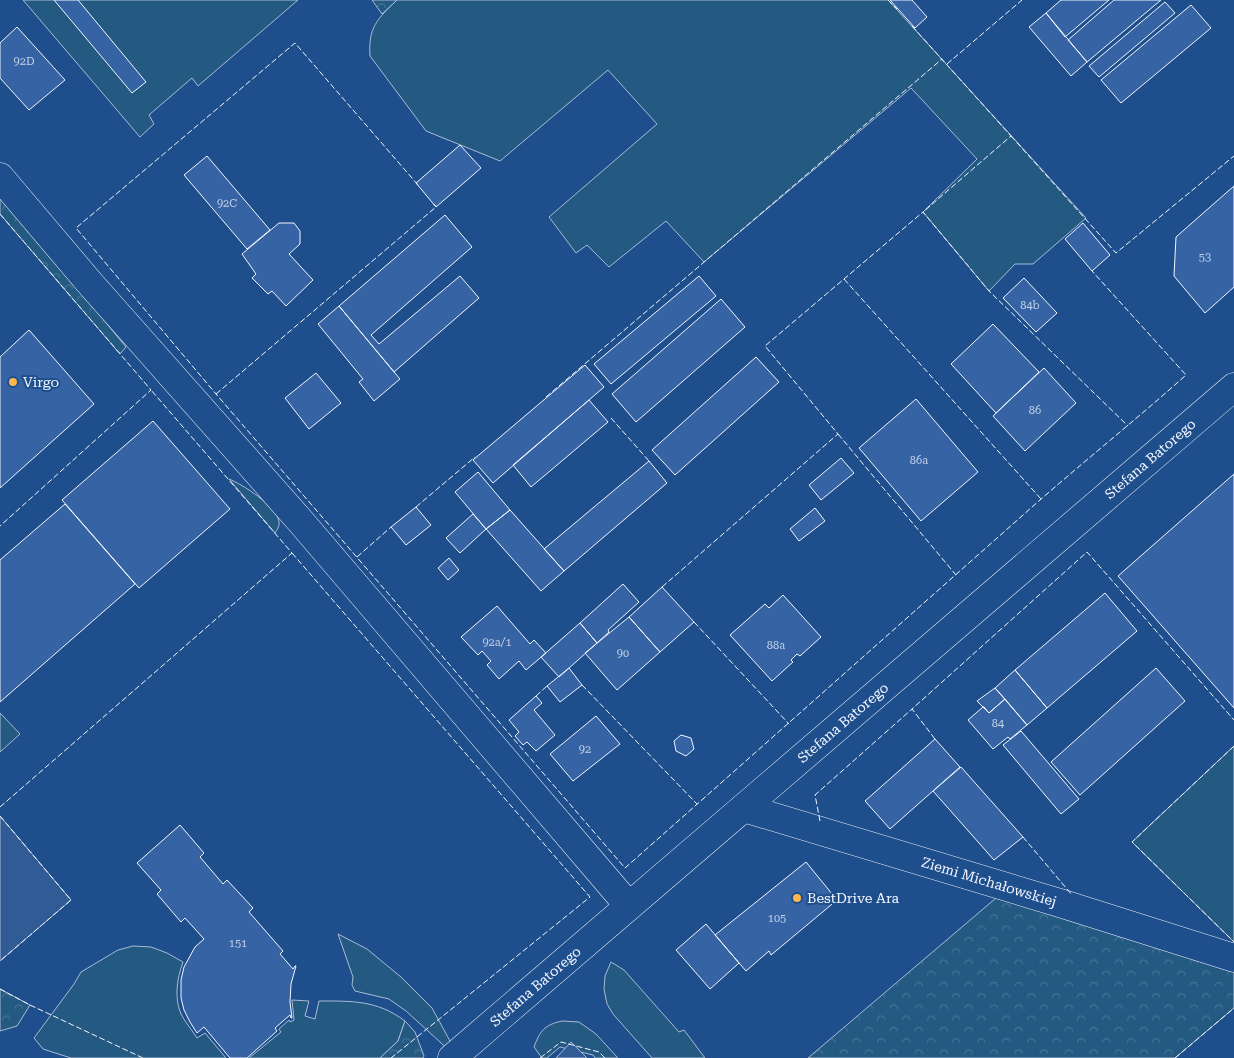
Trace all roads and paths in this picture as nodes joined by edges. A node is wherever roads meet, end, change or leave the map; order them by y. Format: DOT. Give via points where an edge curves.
graph roads {
  1 [pos="0,177"];
  2 [pos="1234,387"];
  3 [pos="744,808"];
  4 [pos="629,906"];
  5 [pos="1234,958"];
  6 [pos="452,1058"];
  1 -- 4 [label="street" via="302,522"];
  2 -- 3 [label="street, Stefana Batorego"];
  3 -- 4 [label="street, Stefana Batorego"];
  3 -- 5 [label="street, Ziemi Michałowskiej"];
  4 -- 6 [label="street, Stefana Batorego"];
}
